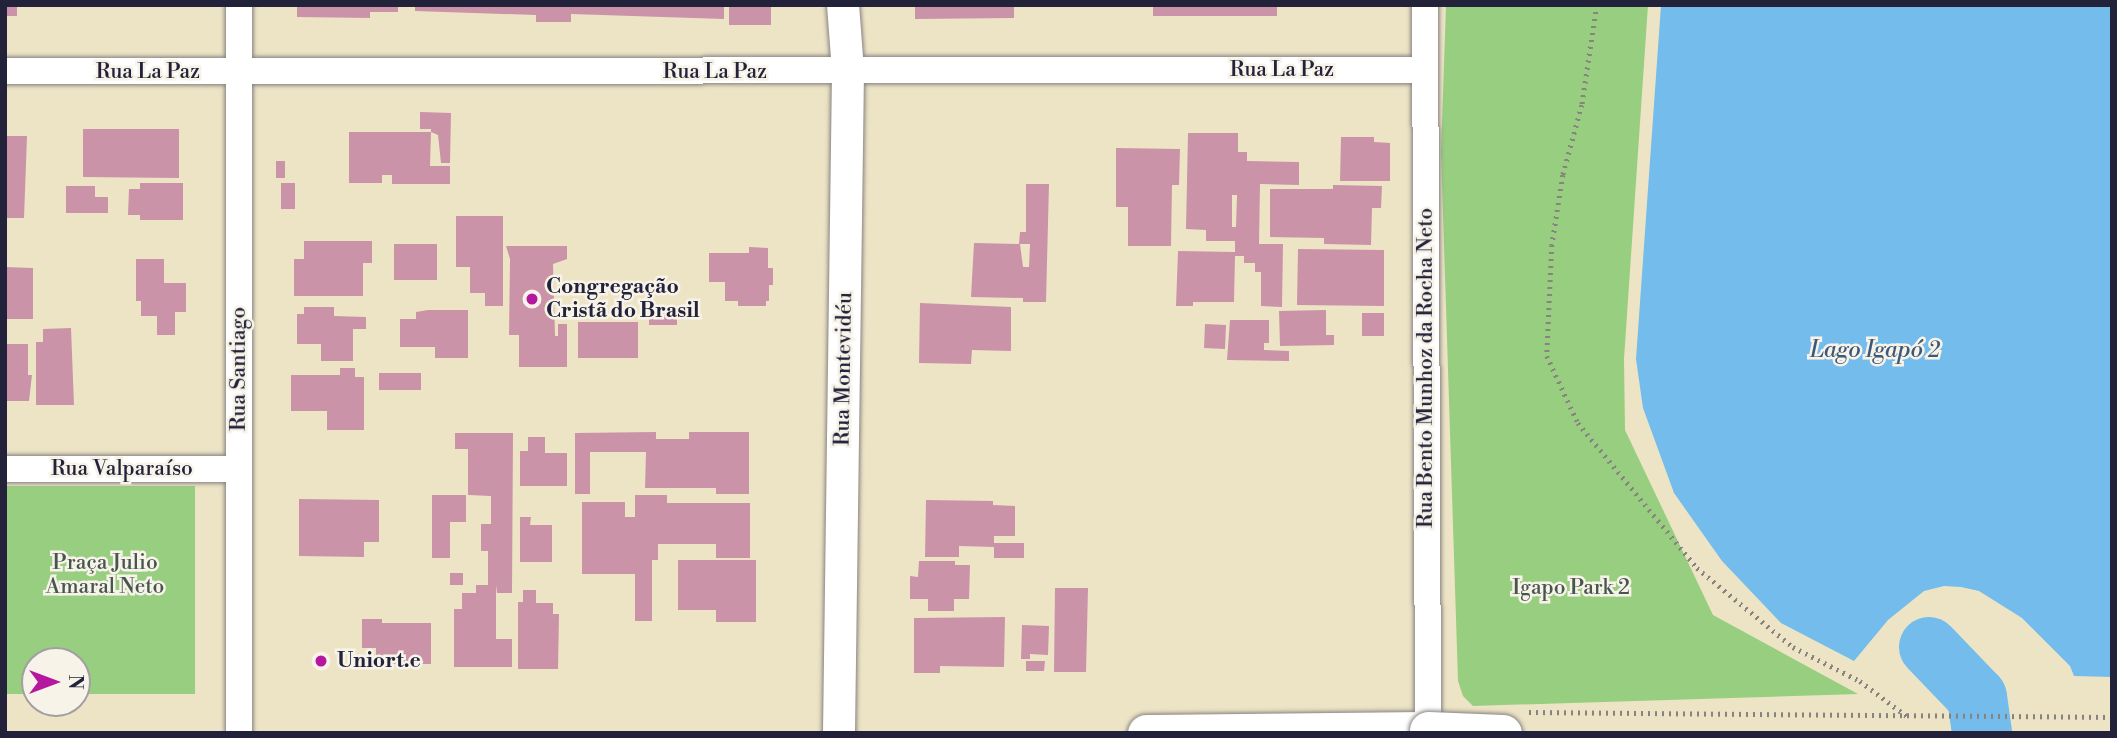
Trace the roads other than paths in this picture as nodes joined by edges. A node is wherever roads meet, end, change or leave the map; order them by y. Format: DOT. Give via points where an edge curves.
graph roads {
  1 [pos="239,5"];
  2 [pos="843,5"];
  3 [pos="1425,5"];
  4 [pos="1424,70"];
  5 [pos="5,71"];
  6 [pos="848,71"];
  7 [pos="239,72"];
  8 [pos="5,469"];
  9 [pos="239,469"];
  10 [pos="1510,722"];
  11 [pos="1429,731"];
  12 [pos="239,733"];
  13 [pos="839,733"];
  14 [pos="1146,733"];
  1 -- 7 [label="street, Rua Santiago"];
  2 -- 6 [label="street, Rua Montevidéu"];
  3 -- 4 [label="street, Rua Bento Munhoz da Rocha Neto"];
  4 -- 6 [label="street, Rua La Paz"];
  4 -- 11 [label="street, Rua Bento Munhoz da Rocha Neto"];
  5 -- 7 [label="street, Rua La Paz"];
  6 -- 7 [label="street, Rua La Paz"];
  6 -- 13 [label="street, Rua Montevidéu"];
  7 -- 9 [label="street, Rua Santiago"];
  8 -- 9 [label="street, Rua Valparaíso"];
  9 -- 12 [label="street, Rua Santiago"];
  10 -- 11 [label="main road, bridge"];
  11 -- 14 [label="main road"];
}
